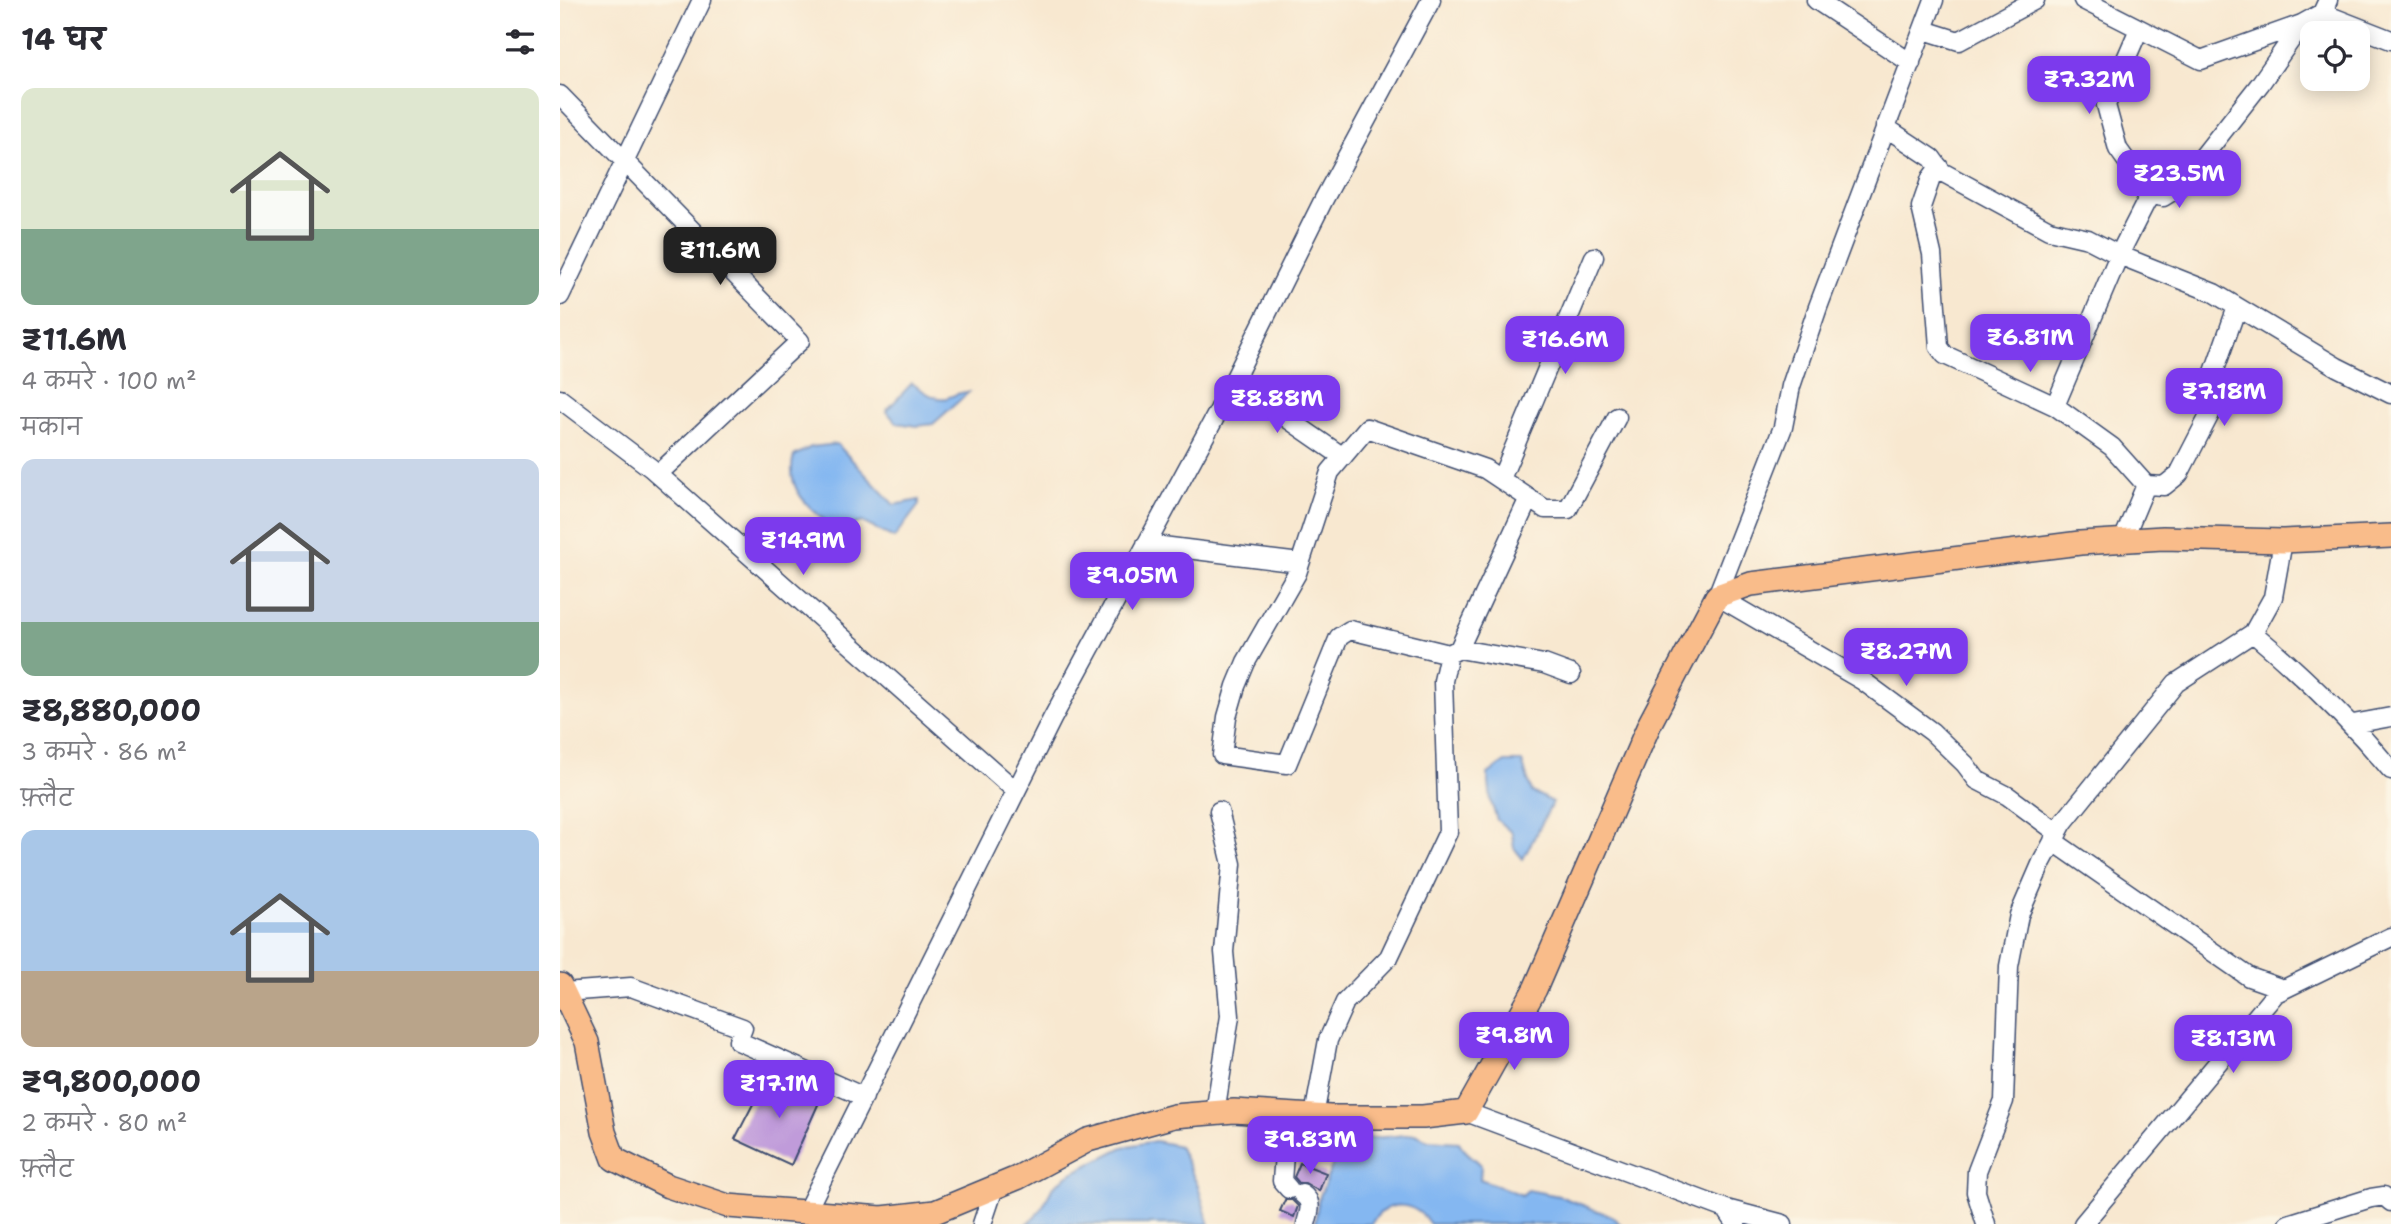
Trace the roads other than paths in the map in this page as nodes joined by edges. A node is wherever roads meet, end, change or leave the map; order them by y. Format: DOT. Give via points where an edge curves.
graph roads {
  1 [pos="702,0"];
  2 [pos="1431,0"];
  3 [pos="1816,0"];
  4 [pos="1934,0"];
  5 [pos="2035,0"];
  6 [pos="2083,0"];
  7 [pos="2325,7"];
  8 [pos="2306,21"];
  9 [pos="2300,25"];
  10 [pos="2300,27"];
  11 [pos="2139,29"];
  12 [pos="1924,30"];
  13 [pos="2391,40"];
  14 [pos="1911,63"];
  15 [pos="560,95"];
  16 [pos="1885,127"];
  17 [pos="624,162"];
  18 [pos="1939,167"];
  19 [pos="2151,195"];
  20 [pos="2119,255"];
  21 [pos="1594,257"];
  22 [pos="560,296"];
  23 [pos="2237,307"];
  24 [pos="1233,381"];
  25 [pos="2391,394"];
  26 [pos="560,399"];
  27 [pos="2055,406"];
  28 [pos="1617,417"];
  29 [pos="1343,457"];
  30 [pos="658,474"];
  31 [pos="1501,479"];
  32 [pos="2146,485"];
  33 [pos="1529,498"];
  34 [pos="2391,536"];
  35 [pos="2123,540"];
  36 [pos="2283,541"];
  37 [pos="1146,544"];
  38 [pos="1300,563"];
  39 [pos="1717,596"];
  40 [pos="2253,633"];
  41 [pos="1454,652"];
  42 [pos="1571,674"];
  43 [pos="2391,718"];
  44 [pos="2353,724"];
  45 [pos="2391,770"];
  46 [pos="1016,791"];
  47 [pos="1219,811"];
  48 [pos="2056,837"];
  49 [pos="2391,937"];
  50 [pos="562,989"];
  51 [pos="2283,989"];
  52 [pos="863,1097"];
  53 [pos="1466,1112"];
  54 [pos="1215,1113"];
  55 [pos="1287,1114"];
  56 [pos="1314,1116"];
  57 [pos="994,1188"];
  58 [pos="2389,1196"];
  59 [pos="806,1212"];
  60 [pos="1731,1217"];
  61 [pos="918,1219"];
  62 [pos="982,1224"];
  63 [pos="1306,1224"];
  64 [pos="1783,1224"];
  65 [pos="1986,1224"];
  66 [pos="2083,1224"];
  67 [pos="2288,1224"];
  1 -- 17 [label="street"];
  2 -- 24 [label="street"];
  3 -- 14 [label="street"];
  4 -- 12 [label="street"];
  5 -- 12 [label="street" via="1959,41"];
  6 -- 11 [label="street"];
  7 -- 8 [label="street"];
  7 -- 13 [label="street"];
  9 -- 11 [label="street" via="2201,60"];
  10 -- 19 [label="street" via="2179,187 2163,197"];
  11 -- 19 [label="street" via="2106,105 2119,149"];
  12 -- 14 [label="street"];
  14 -- 16 [label="street"];
  15 -- 17 [label="street"];
  16 -- 18 [label="street" via="1933,158"];
  16 -- 39 [label="street" via="1791,386 1783,427"];
  17 -- 22 [label="street"];
  17 -- 30 [label="street" via="800,341"];
  18 -- 20 [label="street" via="2049,230 2088,239"];
  18 -- 27 [label="street" via="1921,207 1931,254 1939,347 1945,355"];
  19 -- 20 [label="street"];
  20 -- 23 [label="street" via="2214,293"];
  20 -- 27 [label="street"];
  21 -- 31 [label="street"];
  23 -- 25 [label="street"];
  23 -- 32 [label="street" via="2207,391 2210,414 2179,474 2164,486"];
  24 -- 29 [label="street"];
  24 -- 37 [label="street"];
  26 -- 30 [label="street"];
  27 -- 32 [label="street" via="2112,447"];
  28 -- 33 [label="street" via="1568,509 1545,509"];
  29 -- 31 [label="street" via="1367,429 1485,468"];
  29 -- 38 [label="street" via="1330,472"];
  30 -- 46 [label="street"];
  31 -- 33 [label="street"];
  32 -- 35 [label="street"];
  33 -- 41 [label="street"];
  34 -- 36 [label="main road"];
  35 -- 36 [label="main road"];
  35 -- 39 [label="main road" via="1751,584"];
  36 -- 40 [label="street" via="2273,597"];
  37 -- 38 [label="street"];
  37 -- 46 [label="street"];
  38 -- 41 [label="street" via="1236,686 1222,755 1287,764 1339,637 1350,630"];
  39 -- 48 [label="street" via="1863,681 1932,732 1977,780 2007,796"];
  39 -- 53 [label="main road" via="1650,723 1535,989"];
  40 -- 44 [label="street"];
  40 -- 48 [label="street" via="2176,683"];
  41 -- 42 [label="street" via="1544,664"];
  41 -- 56 [label="street" via="1443,681 1448,832 1389,957 1345,1002 1328,1040"];
  43 -- 44 [label="street"];
  44 -- 45 [label="street"];
  46 -- 52 [label="street"];
  47 -- 54 [label="street" via="1232,864 1224,952 1230,1016"];
  48 -- 51 [label="street" via="2249,977"];
  48 -- 65 [label="street" via="2019,915 2009,966 2004,1101 1977,1171 1976,1192"];
  49 -- 51 [label="street"];
  50 -- 52 [label="street" via="631,987 743,1028 738,1041"];
  50 -- 59 [label="main road" via="587,1042 604,1132 614,1159 668,1186 728,1206"];
  51 -- 66 [label="street"];
  52 -- 59 [label="street"];
  53 -- 56 [label="main road" via="1423,1117"];
  53 -- 60 [label="street"];
  54 -- 55 [label="main road"];
  54 -- 57 [label="main road" via="1174,1116 1088,1140"];
  55 -- 56 [label="main road"];
  55 -- 63 [label="street" via="1282,1181 1309,1198"];
  57 -- 61 [label="main road"];
  57 -- 62 [label="street"];
  58 -- 67 [label="street"];
  59 -- 61 [label="main road"];
  60 -- 64 [label="street"];
}
